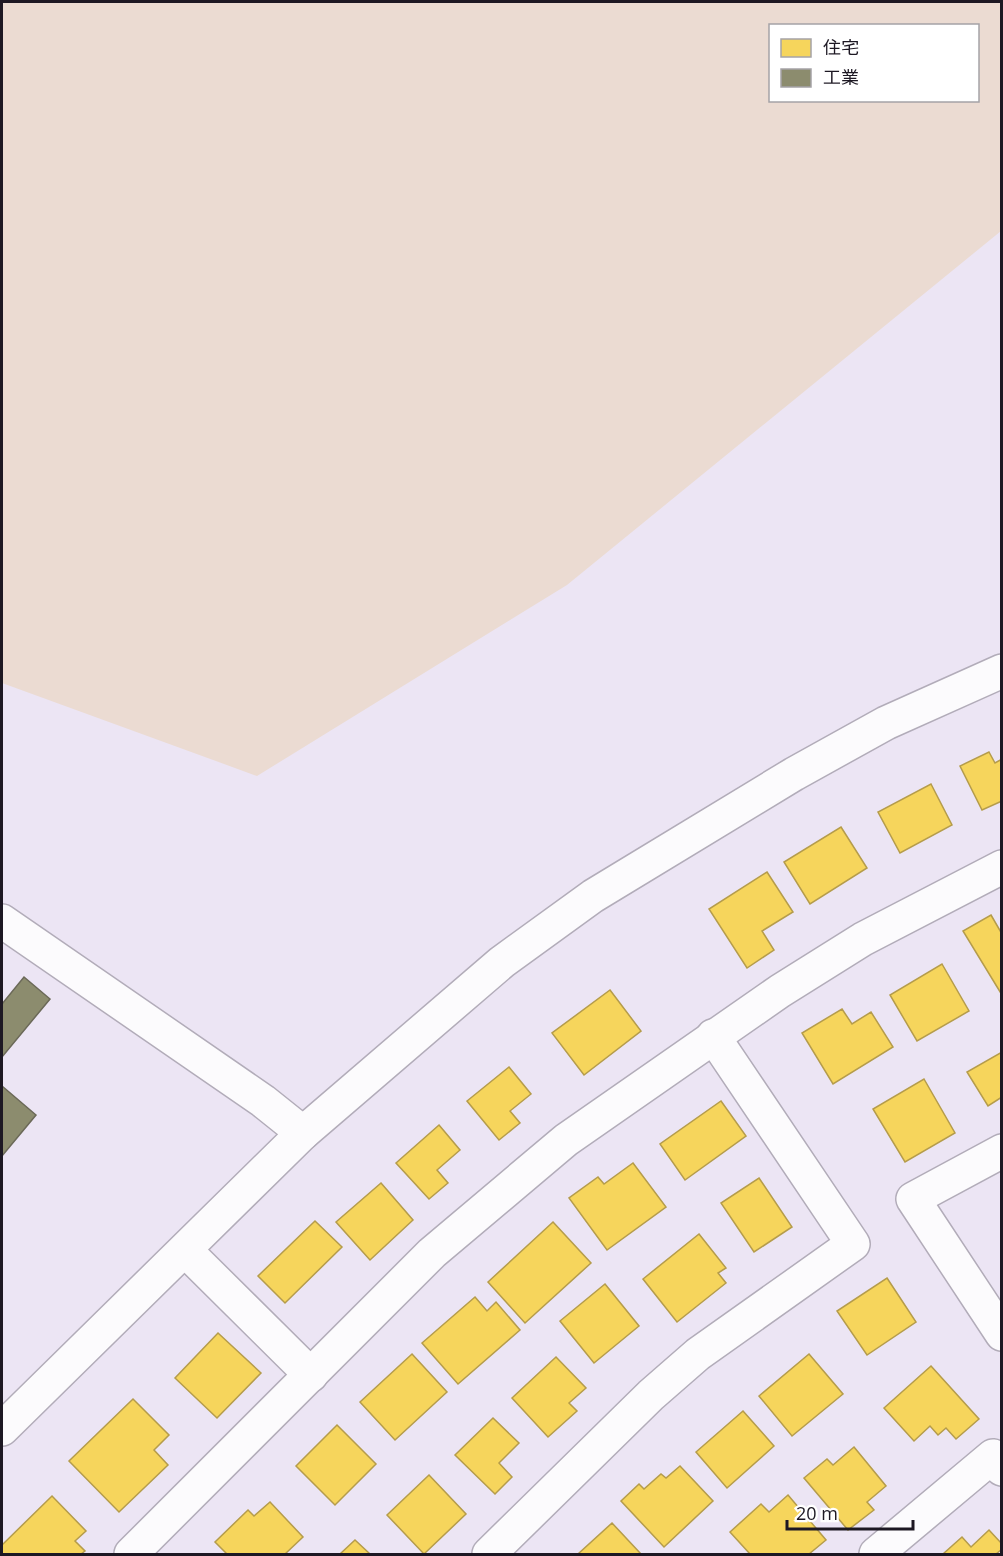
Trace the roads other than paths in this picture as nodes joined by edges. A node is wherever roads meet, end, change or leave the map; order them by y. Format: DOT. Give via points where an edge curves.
graph roads {
  1 [pos="1002,671"];
  2 [pos="1002,867"];
  3 [pos="2,921"];
  4 [pos="713,1036"];
  5 [pos="303,1133"];
  6 [pos="1002,1151"];
  7 [pos="186,1251"];
  8 [pos="1002,1334"];
  9 [pos="310,1375"];
  10 [pos="2,1430"];
  11 [pos="1002,1469"];
  12 [pos="149,1548"];
  13 [pos="489,1554"];
  14 [pos="876,1554"];
  1 -- 5 [label="street" via="876,728 593,896 502,962"];
  2 -- 4 [label="street" via="863,939"];
  3 -- 5 [label="street" via="263,1101"];
  4 -- 9 [label="street" via="566,1140 432,1253"];
  4 -- 13 [label="street" via="853,1244 698,1354"];
  5 -- 7 [label="street"];
  6 -- 8 [label="street" via="913,1199"];
  7 -- 9 [label="street"];
  7 -- 10 [label="street"];
  9 -- 12 [label="street"];
  11 -- 14 [label="street" via="993,1456"];
}
